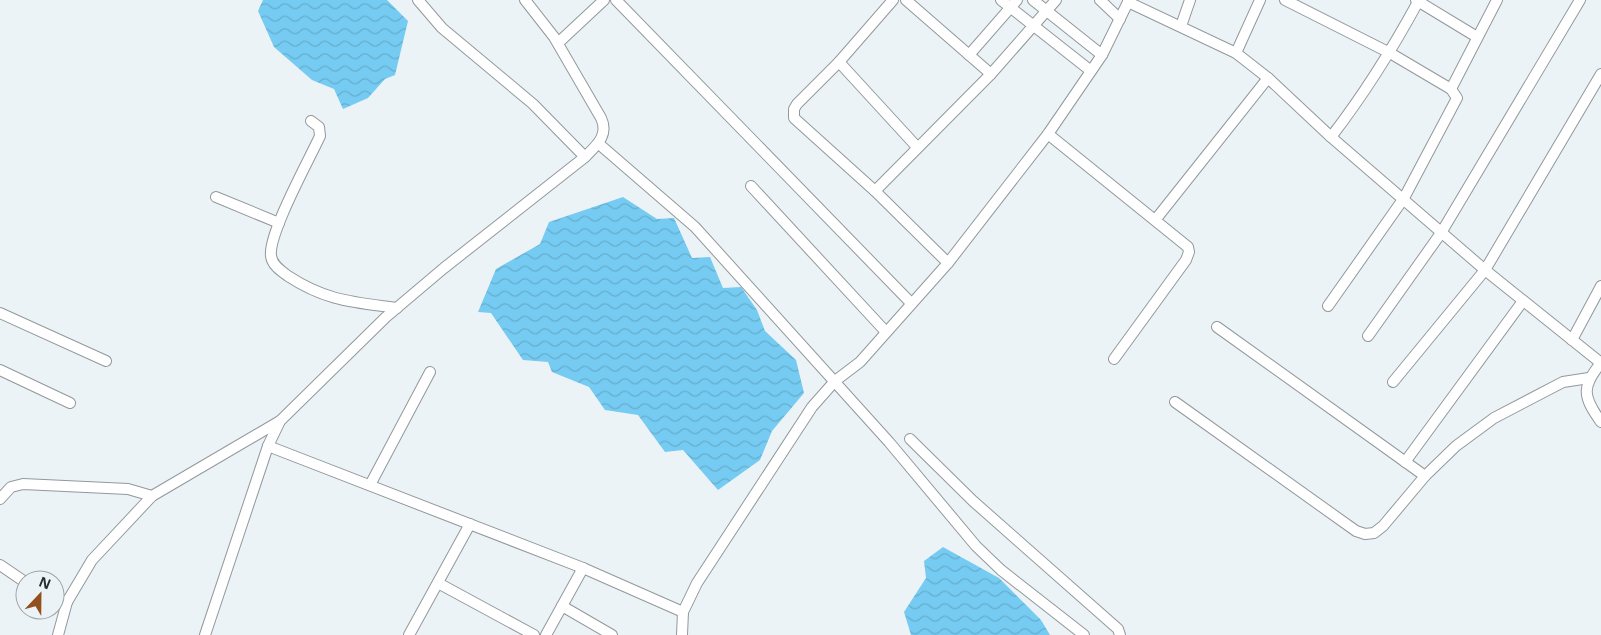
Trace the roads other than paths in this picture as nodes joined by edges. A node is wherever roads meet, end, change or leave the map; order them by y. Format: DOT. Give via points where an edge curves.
graph roads {
  1 [pos="418,0"];
  2 [pos="525,0"];
  3 [pos="616,0"];
  4 [pos="893,0"];
  5 [pos="906,0"];
  6 [pos="1001,0"];
  7 [pos="1033,0"];
  8 [pos="1056,0"];
  9 [pos="1100,0"];
  10 [pos="1190,0"];
  11 [pos="1260,0"];
  12 [pos="1285,0"];
  13 [pos="1418,0"];
  14 [pos="1497,0"];
  15 [pos="1580,0"];
  16 [pos="598,2"];
  17 [pos="1014,4"];
  18 [pos="1125,8"];
  19 [pos="1046,12"];
  20 [pos="1032,26"];
  21 [pos="1181,26"];
  22 [pos="1477,37"];
  23 [pos="558,44"];
  24 [pos="1236,53"];
  25 [pos="1390,53"];
  26 [pos="1102,54"];
  27 [pos="969,55"];
  28 [pos="839,62"];
  29 [pos="1091,71"];
  30 [pos="991,74"];
  31 [pos="1600,77"];
  32 [pos="1268,78"];
  33 [pos="1451,89"];
  34 [pos="311,121"];
  35 [pos="1048,134"];
  36 [pos="1331,137"];
  37 [pos="599,144"];
  38 [pos="917,147"];
  39 [pos="585,157"];
  40 [pos="751,186"];
  41 [pos="875,191"];
  42 [pos="216,197"];
  43 [pos="1404,198"];
  44 [pos="1156,219"];
  45 [pos="279,223"];
  46 [pos="1441,232"];
  47 [pos="948,263"];
  48 [pos="1485,270"];
  49 [pos="1601,286"];
  50 [pos="913,300"];
  51 [pos="1523,301"];
  52 [pos="1328,306"];
  53 [pos="397,308"];
  54 [pos="0,313"];
  55 [pos="1217,327"];
  56 [pos="886,332"];
  57 [pos="1368,336"];
  58 [pos="1572,340"];
  59 [pos="1114,359"];
  60 [pos="106,361"];
  61 [pos="1601,363"];
  62 [pos="0,370"];
  63 [pos="430,372"];
  64 [pos="1589,378"];
  65 [pos="835,381"];
  66 [pos="1392,382"];
  67 [pos="1174,402"];
  68 [pos="70,403"];
  69 [pos="280,421"];
  70 [pos="1601,422"];
  71 [pos="910,438"];
  72 [pos="268,446"];
  73 [pos="1405,462"];
  74 [pos="1426,476"];
  75 [pos="370,485"];
  76 [pos="152,496"];
  77 [pos="0,498"];
  78 [pos="470,524"];
  79 [pos="0,565"];
  80 [pos="583,568"];
  81 [pos="15,575"];
  82 [pos="438,582"];
  83 [pos="67,602"];
  84 [pos="562,606"];
  85 [pos="683,612"];
  86 [pos="58,635"];
  87 [pos="206,635"];
  88 [pos="409,635"];
  89 [pos="534,635"];
  90 [pos="546,635"];
  91 [pos="612,635"];
  92 [pos="682,635"];
  93 [pos="1084,635"];
  94 [pos="1120,635"];
  1 -- 39 [label="street" via="442,28 533,104"];
  2 -- 23 [label="street"];
  3 -- 50 [label="street"];
  4 -- 28 [label="street"];
  5 -- 27 [label="street"];
  6 -- 17 [label="street"];
  7 -- 19 [label="street"];
  8 -- 19 [label="street"];
  9 -- 18 [label="street"];
  10 -- 21 [label="street"];
  11 -- 24 [label="street"];
  12 -- 25 [label="street"];
  13 -- 22 [label="street"];
  13 -- 25 [label="street"];
  14 -- 22 [label="street"];
  15 -- 46 [label="street"];
  16 -- 23 [label="street"];
  17 -- 20 [label="street"];
  17 -- 27 [label="street"];
  18 -- 21 [label="street"];
  18 -- 26 [label="street"];
  19 -- 20 [label="street"];
  19 -- 26 [label="street"];
  20 -- 29 [label="street"];
  20 -- 30 [label="street"];
  21 -- 24 [label="street"];
  22 -- 33 [label="street"];
  23 -- 37 [label="street" via="605,126"];
  24 -- 32 [label="street"];
  25 -- 33 [label="street"];
  25 -- 36 [label="street"];
  26 -- 29 [label="street"];
  27 -- 30 [label="street"];
  28 -- 38 [label="street"];
  28 -- 41 [label="street" via="797,104 794,118"];
  29 -- 35 [label="street"];
  30 -- 38 [label="street"];
  31 -- 48 [label="street"];
  32 -- 36 [label="street"];
  32 -- 44 [label="street"];
  33 -- 43 [label="street" via="1456,102"];
  34 -- 45 [label="street" via="319,128 320,136"];
  35 -- 44 [label="street"];
  35 -- 47 [label="street"];
  36 -- 43 [label="street"];
  37 -- 39 [label="street"];
  37 -- 65 [label="street" via="694,226"];
  38 -- 41 [label="street"];
  39 -- 53 [label="street"];
  40 -- 56 [label="street"];
  41 -- 47 [label="street"];
  42 -- 45 [label="street"];
  43 -- 46 [label="street"];
  43 -- 52 [label="street"];
  44 -- 59 [label="street" via="1184,243 1189,252"];
  45 -- 53 [label="street" via="272,242 271,258 284,274 329,297"];
  46 -- 48 [label="street"];
  46 -- 57 [label="street"];
  47 -- 50 [label="street"];
  48 -- 51 [label="street"];
  48 -- 66 [label="street"];
  49 -- 58 [label="street"];
  50 -- 56 [label="street"];
  51 -- 58 [label="street"];
  51 -- 73 [label="street"];
  53 -- 69 [label="street"];
  54 -- 60 [label="street"];
  55 -- 73 [label="street"];
  56 -- 65 [label="street" via="860,362"];
  58 -- 61 [label="street"];
  61 -- 64 [label="street"];
  62 -- 68 [label="street"];
  63 -- 75 [label="street"];
  64 -- 70 [label="street" via="1586,391 1589,406"];
  64 -- 74 [label="street" via="1563,382 1494,418 1456,446"];
  65 -- 85 [label="street" via="812,407 697,583"];
  65 -- 93 [label="street" via="976,546 1001,570"];
  67 -- 74 [label="street" via="1365,534 1374,533 1383,526"];
  69 -- 72 [label="street"];
  69 -- 76 [label="street"];
  71 -- 94 [label="street" via="973,501 1118,629"];
  72 -- 75 [label="street"];
  72 -- 87 [label="street"];
  73 -- 74 [label="street"];
  75 -- 78 [label="street"];
  76 -- 77 [label="street" via="128,489 23,484 11,487"];
  76 -- 83 [label="street" via="92,560"];
  78 -- 80 [label="street"];
  78 -- 82 [label="street"];
  79 -- 81 [label="street"];
  80 -- 84 [label="street"];
  80 -- 85 [label="street"];
  82 -- 88 [label="street"];
  82 -- 89 [label="street"];
  83 -- 86 [label="street"];
  84 -- 90 [label="street"];
  84 -- 91 [label="street"];
  85 -- 92 [label="street"];
}
